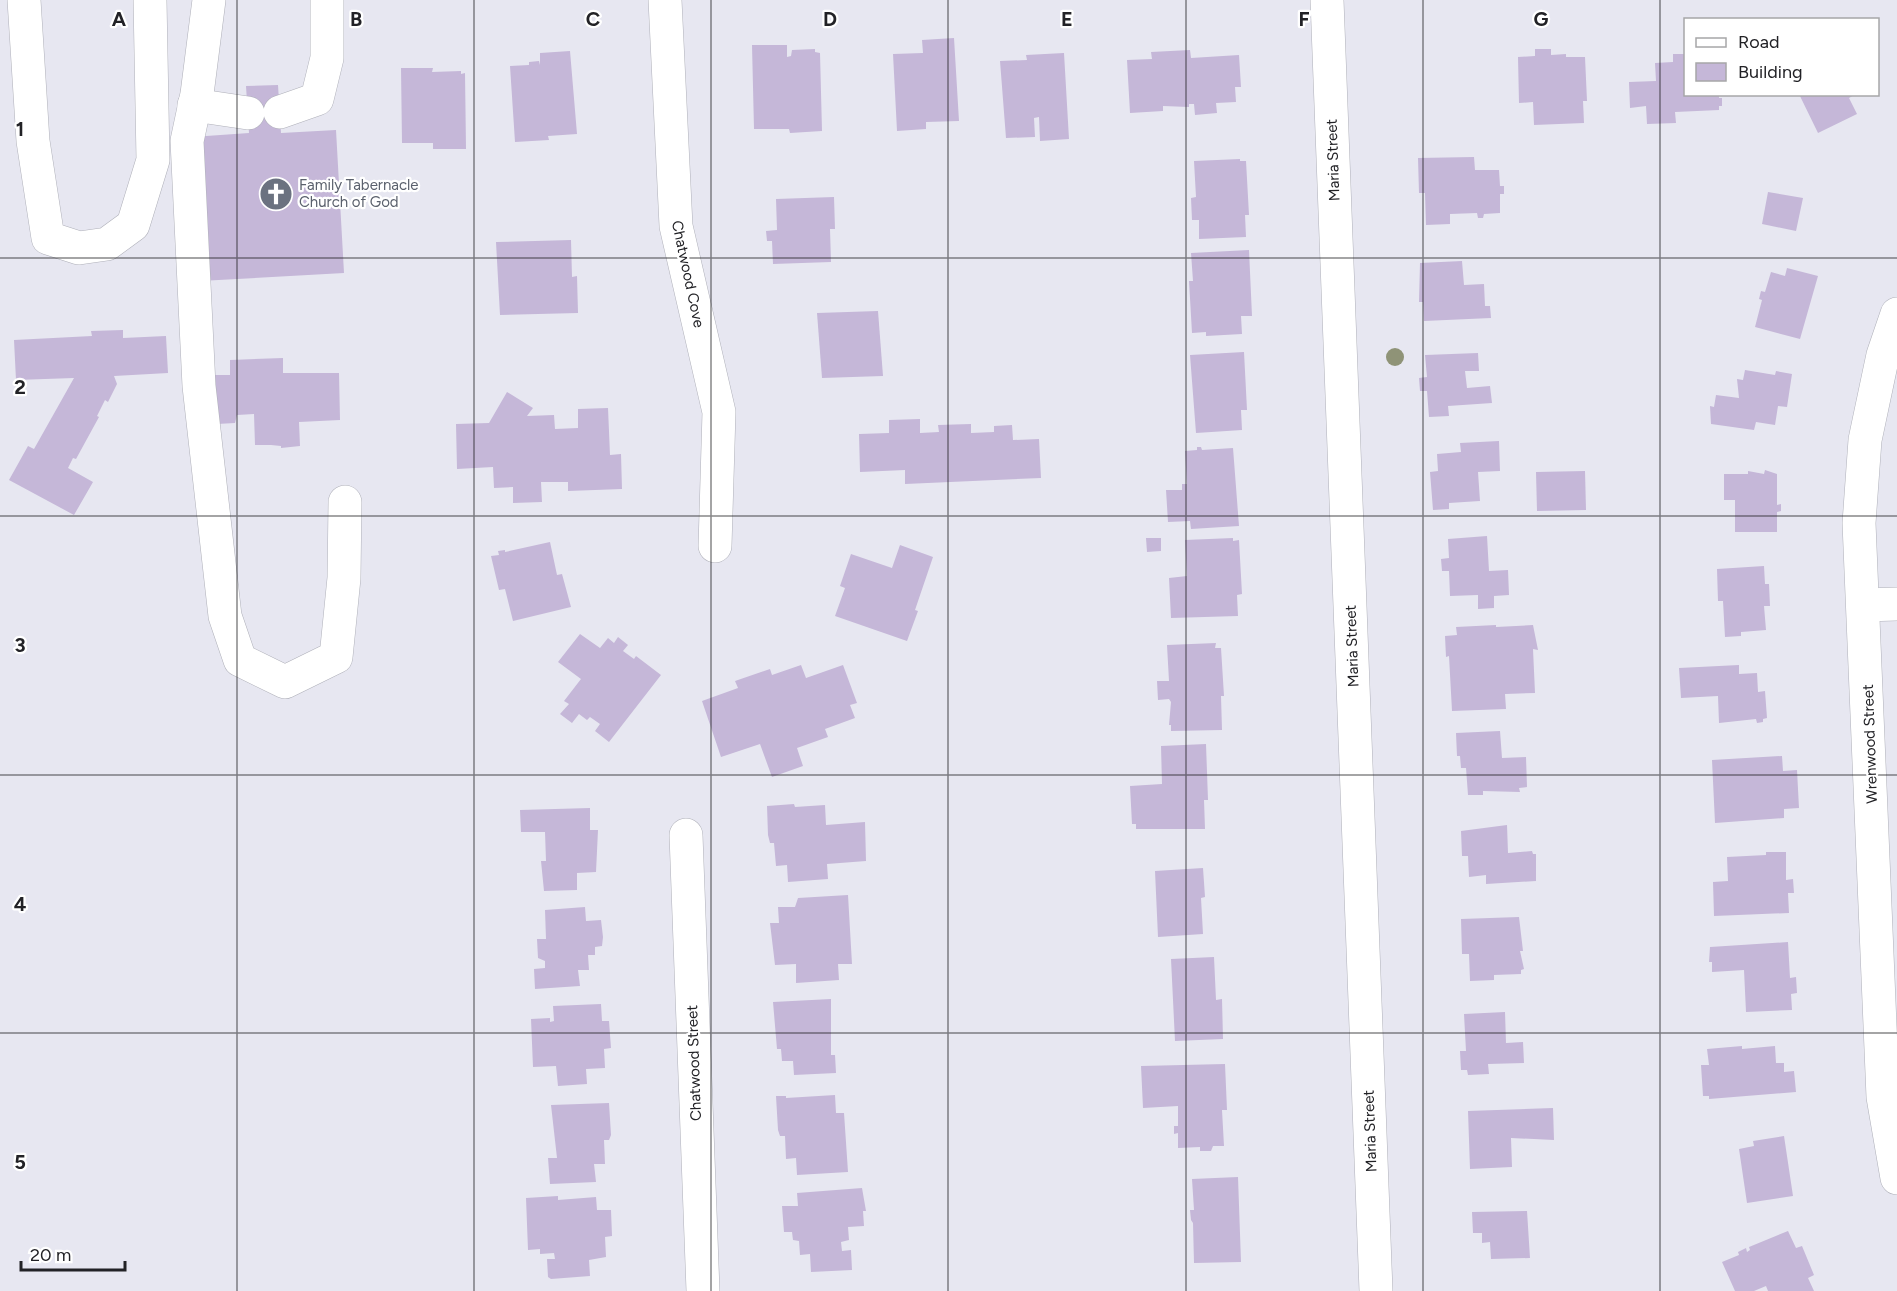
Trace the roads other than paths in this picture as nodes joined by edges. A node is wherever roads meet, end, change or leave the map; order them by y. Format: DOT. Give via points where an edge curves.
graph roads {
  1 [pos="24,0"];
  2 [pos="150,0"];
  3 [pos="209,0"];
  4 [pos="327,0"];
  5 [pos="665,0"];
  6 [pos="1327,0"];
  7 [pos="195,105"];
  8 [pos="280,112"];
  9 [pos="248,113"];
  10 [pos="1897,315"];
  11 [pos="345,502"];
  12 [pos="715,546"];
  13 [pos="1864,604"];
  14 [pos="1897,604"];
  15 [pos="686,835"];
  16 [pos="1897,1178"];
  17 [pos="703,1291"];
  18 [pos="1376,1291"];
  1 -- 2 [label="street" via="33,141 48,238 80,248 107,244 133,225 153,160"];
  3 -- 7 [label="street"];
  4 -- 8 [label="street" via="327,58 317,99"];
  5 -- 12 [label="street, Chatwood Cove" via="676,226 719,412"];
  6 -- 18 [label="street, Maria Street"];
  7 -- 9 [label="street"];
  7 -- 11 [label="street" via="187,141 199,386 225,616 240,660 285,682 336,657 344,578"];
  10 -- 13 [label="street, Wrenwood Street" via="1883,356 1865,440 1859,522"];
  13 -- 14 [label="street"];
  13 -- 16 [label="street, Wrenwood Street" via="1883,1097"];
  15 -- 17 [label="street, Chatwood Street"];
}
